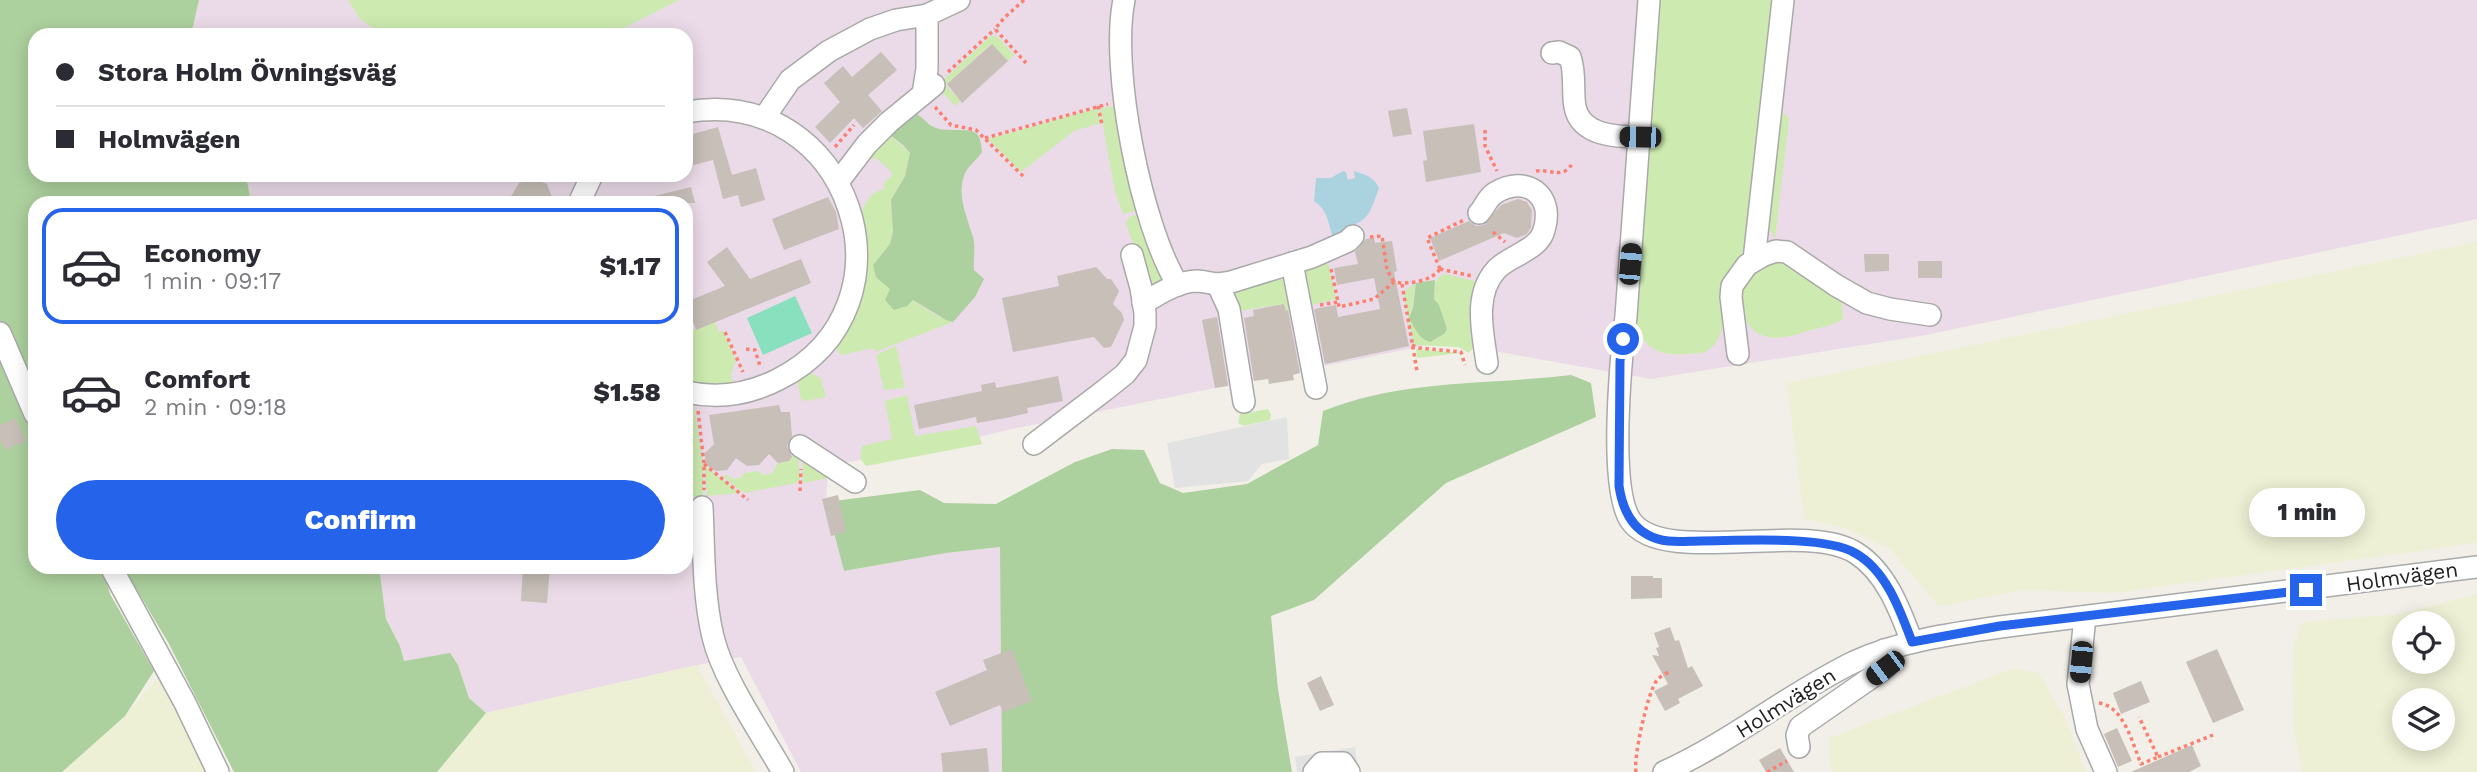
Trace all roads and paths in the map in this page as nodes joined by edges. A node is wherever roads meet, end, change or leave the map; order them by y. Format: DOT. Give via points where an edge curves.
graph roads {
  1 [pos="959,0"];
  2 [pos="1024,0"];
  3 [pos="1124,0"];
  4 [pos="1649,0"];
  5 [pos="1783,0"];
  6 [pos="927,15"];
  7 [pos="995,29"];
  8 [pos="1552,53"];
  9 [pos="1026,63"];
  10 [pos="928,90"];
  11 [pos="1125,101"];
  12 [pos="1098,106"];
  13 [pos="693,111"];
  14 [pos="764,118"];
  15 [pos="854,125"];
  16 [pos="1102,125"];
  17 [pos="1485,130"];
  18 [pos="1640,137"];
  19 [pos="985,138"];
  20 [pos="824,161"];
  21 [pos="1573,162"];
  22 [pos="1024,177"];
  23 [pos="838,181"];
  24 [pos="1514,187"];
  25 [pos="1479,213"];
  26 [pos="1353,236"];
  27 [pos="1327,251"];
  28 [pos="1132,255"];
  29 [pos="1754,260"];
  30 [pos="1292,263"];
  31 [pos="1440,269"];
  32 [pos="1489,280"];
  33 [pos="1394,282"];
  34 [pos="1402,284"];
  35 [pos="1178,285"];
  36 [pos="1218,285"];
  37 [pos="1143,303"];
  38 [pos="1930,315"];
  39 [pos="726,332"];
  40 [pos="0,333"];
  41 [pos="1412,345"];
  42 [pos="746,349"];
  43 [pos="1738,354"];
  44 [pos="1487,363"];
  45 [pos="1465,365"];
  46 [pos="1417,371"];
  47 [pos="758,388"];
  48 [pos="1316,388"];
  49 [pos="693,393"];
  50 [pos="28,398"];
  51 [pos="1244,402"];
  52 [pos="693,404"];
  53 [pos="1034,444"];
  54 [pos="800,446"];
  55 [pos="704,464"];
  56 [pos="855,482"];
  57 [pos="748,500"];
  58 [pos="703,503"];
  59 [pos="2477,567"];
  60 [pos="115,574"];
  61 [pos="2085,617"];
  62 [pos="1912,642"];
  63 [pos="1884,650"];
  64 [pos="1671,671"];
  65 [pos="2081,701"];
  66 [pos="2139,717"];
  67 [pos="2213,735"];
  68 [pos="1794,753"];
  69 [pos="2158,757"];
  70 [pos="218,772"];
  71 [pos="783,772"];
  72 [pos="1314,772"];
  73 [pos="1349,772"];
  74 [pos="1636,772"];
  75 [pos="1664,772"];
  76 [pos="1767,772"];
  77 [pos="2106,772"];
  1 -- 6 [label="street"];
  2 -- 7 [label="path"];
  3 -- 11 [label="street" via="1119,29"];
  4 -- 18 [label="street"];
  5 -- 29 [label="street"];
  6 -- 10 [label="street"];
  6 -- 14 [label="street" via="870,29 814,60 790,80"];
  7 -- 9 [label="path"];
  7 -- 10 [label="path"];
  8 -- 18 [label="street" via="1570,57 1575,108 1584,122 1606,136"];
  10 -- 19 [label="path" via="951,125 976,130"];
  10 -- 23 [label="street" via="867,144"];
  11 -- 12 [label="path"];
  11 -- 35 [label="street" via="1147,208"];
  12 -- 16 [label="path"];
  12 -- 19 [label="path"];
  13 -- 14 [label="street" via="721,109"];
  14 -- 20 [label="street" via="797,135"];
  15 -- 20 [label="path"];
  17 -- 24 [label="path" via="1487,150"];
  18 -- 62 [label="street" via="1620,361 1619,486 1626,511 1649,537 1670,542 1789,541 1841,546 1857,554 1886,585"];
  19 -- 22 [label="path"];
  20 -- 23 [label="street"];
  21 -- 24 [label="path" via="1559,174 1536,171"];
  23 -- 47 [label="street" via="854,223 856,245 856,267 844,310 805,362"];
  24 -- 25 [label="street" via="1491,195"];
  24 -- 32 [label="street" via="1532,189 1541,198 1545,230 1540,240 1496,270"];
  25 -- 31 [label="path" via="1427,238"];
  26 -- 27 [label="street"];
  26 -- 33 [label="path" via="1382,236 1387,271"];
  27 -- 30 [label="street"];
  27 -- 33 [label="path" via="1339,307 1374,299"];
  28 -- 37 [label="street"];
  29 -- 38 [label="street" via="1776,251 1787,252 1853,297"];
  29 -- 43 [label="street" via="1732,286"];
  30 -- 36 [label="street"];
  30 -- 48 [label="street"];
  31 -- 32 [label="path"];
  31 -- 34 [label="path" via="1430,278"];
  32 -- 44 [label="street" via="1481,310"];
  33 -- 34 [label="path"];
  34 -- 41 [label="path"];
  35 -- 36 [label="street" via="1198,281"];
  35 -- 37 [label="street"];
  36 -- 51 [label="street" via="1229,309"];
  37 -- 53 [label="street" via="1145,326 1136,360 1125,374"];
  39 -- 47 [label="path"];
  40 -- 50 [label="street"];
  41 -- 45 [label="path" via="1461,352"];
  41 -- 46 [label="path"];
  42 -- 47 [label="path" via="755,350"];
  47 -- 49 [label="street" via="723,395"];
  52 -- 55 [label="path"];
  54 -- 56 [label="street"];
  55 -- 57 [label="path"];
  55 -- 58 [label="path"];
  58 -- 71 [label="street" via="706,595 714,639 735,688"];
  59 -- 61 [label="street, Holmvägen"];
  60 -- 70 [label="street"];
  61 -- 62 [label="street, Holmvägen"];
  61 -- 65 [label="street" via="2078,684"];
  62 -- 63 [label="street, Holmvägen"];
  63 -- 68 [label="street" via="1885,668 1800,727"];
  63 -- 75 [label="street, Holmvägen" via="1840,669 1733,736"];
  64 -- 74 [label="path" via="1657,679 1651,692"];
  65 -- 69 [label="path" via="2105,703 2119,715 2141,764"];
  65 -- 77 [label="street" via="2087,729"];
  66 -- 69 [label="path"];
  67 -- 69 [label="path"];
  68 -- 76 [label="path"];
  72 -- 73 [label="street" via="1322,763 1336,761"];
}
